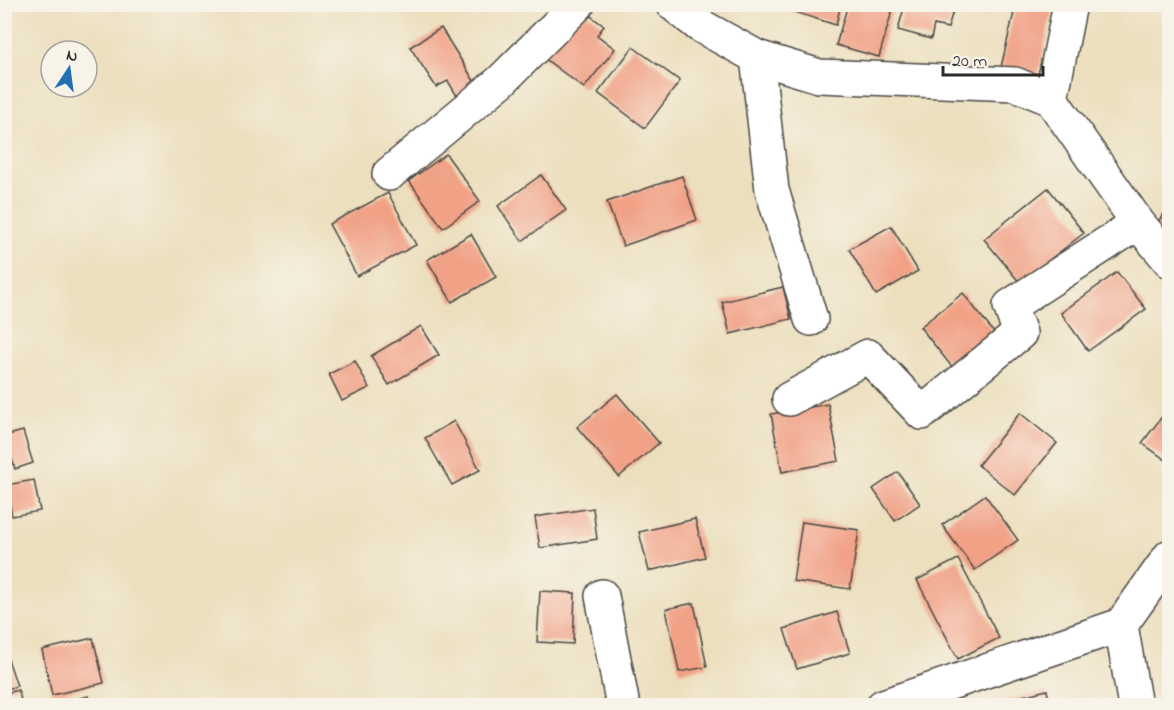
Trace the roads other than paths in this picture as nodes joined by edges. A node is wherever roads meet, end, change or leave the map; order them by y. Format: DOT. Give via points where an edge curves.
graph roads {
  1 [pos="578,4"];
  2 [pos="673,4"];
  3 [pos="1070,4"];
  4 [pos="706,15"];
  5 [pos="757,57"];
  6 [pos="1051,99"];
  7 [pos="388,174"];
  8 [pos="1138,223"];
  9 [pos="1170,261"];
  10 [pos="811,319"];
  11 [pos="789,399"];
  12 [pos="1170,556"];
  13 [pos="602,596"];
  14 [pos="1121,625"];
  15 [pos="623,705"];
  16 [pos="883,705"];
  17 [pos="1135,705"];
  1 -- 7 [label="street" via="501,81"];
  2 -- 4 [label="street"];
  3 -- 6 [label="street"];
  4 -- 5 [label="street"];
  5 -- 6 [label="street" via="819,76 1015,84"];
  5 -- 10 [label="street" via="772,190"];
  6 -- 8 [label="street"];
  8 -- 9 [label="street"];
  8 -- 11 [label="street" via="1010,306 1020,333 922,413 868,356"];
  12 -- 14 [label="street"];
  13 -- 15 [label="street"];
  14 -- 16 [label="street"];
  14 -- 17 [label="street"];
}
